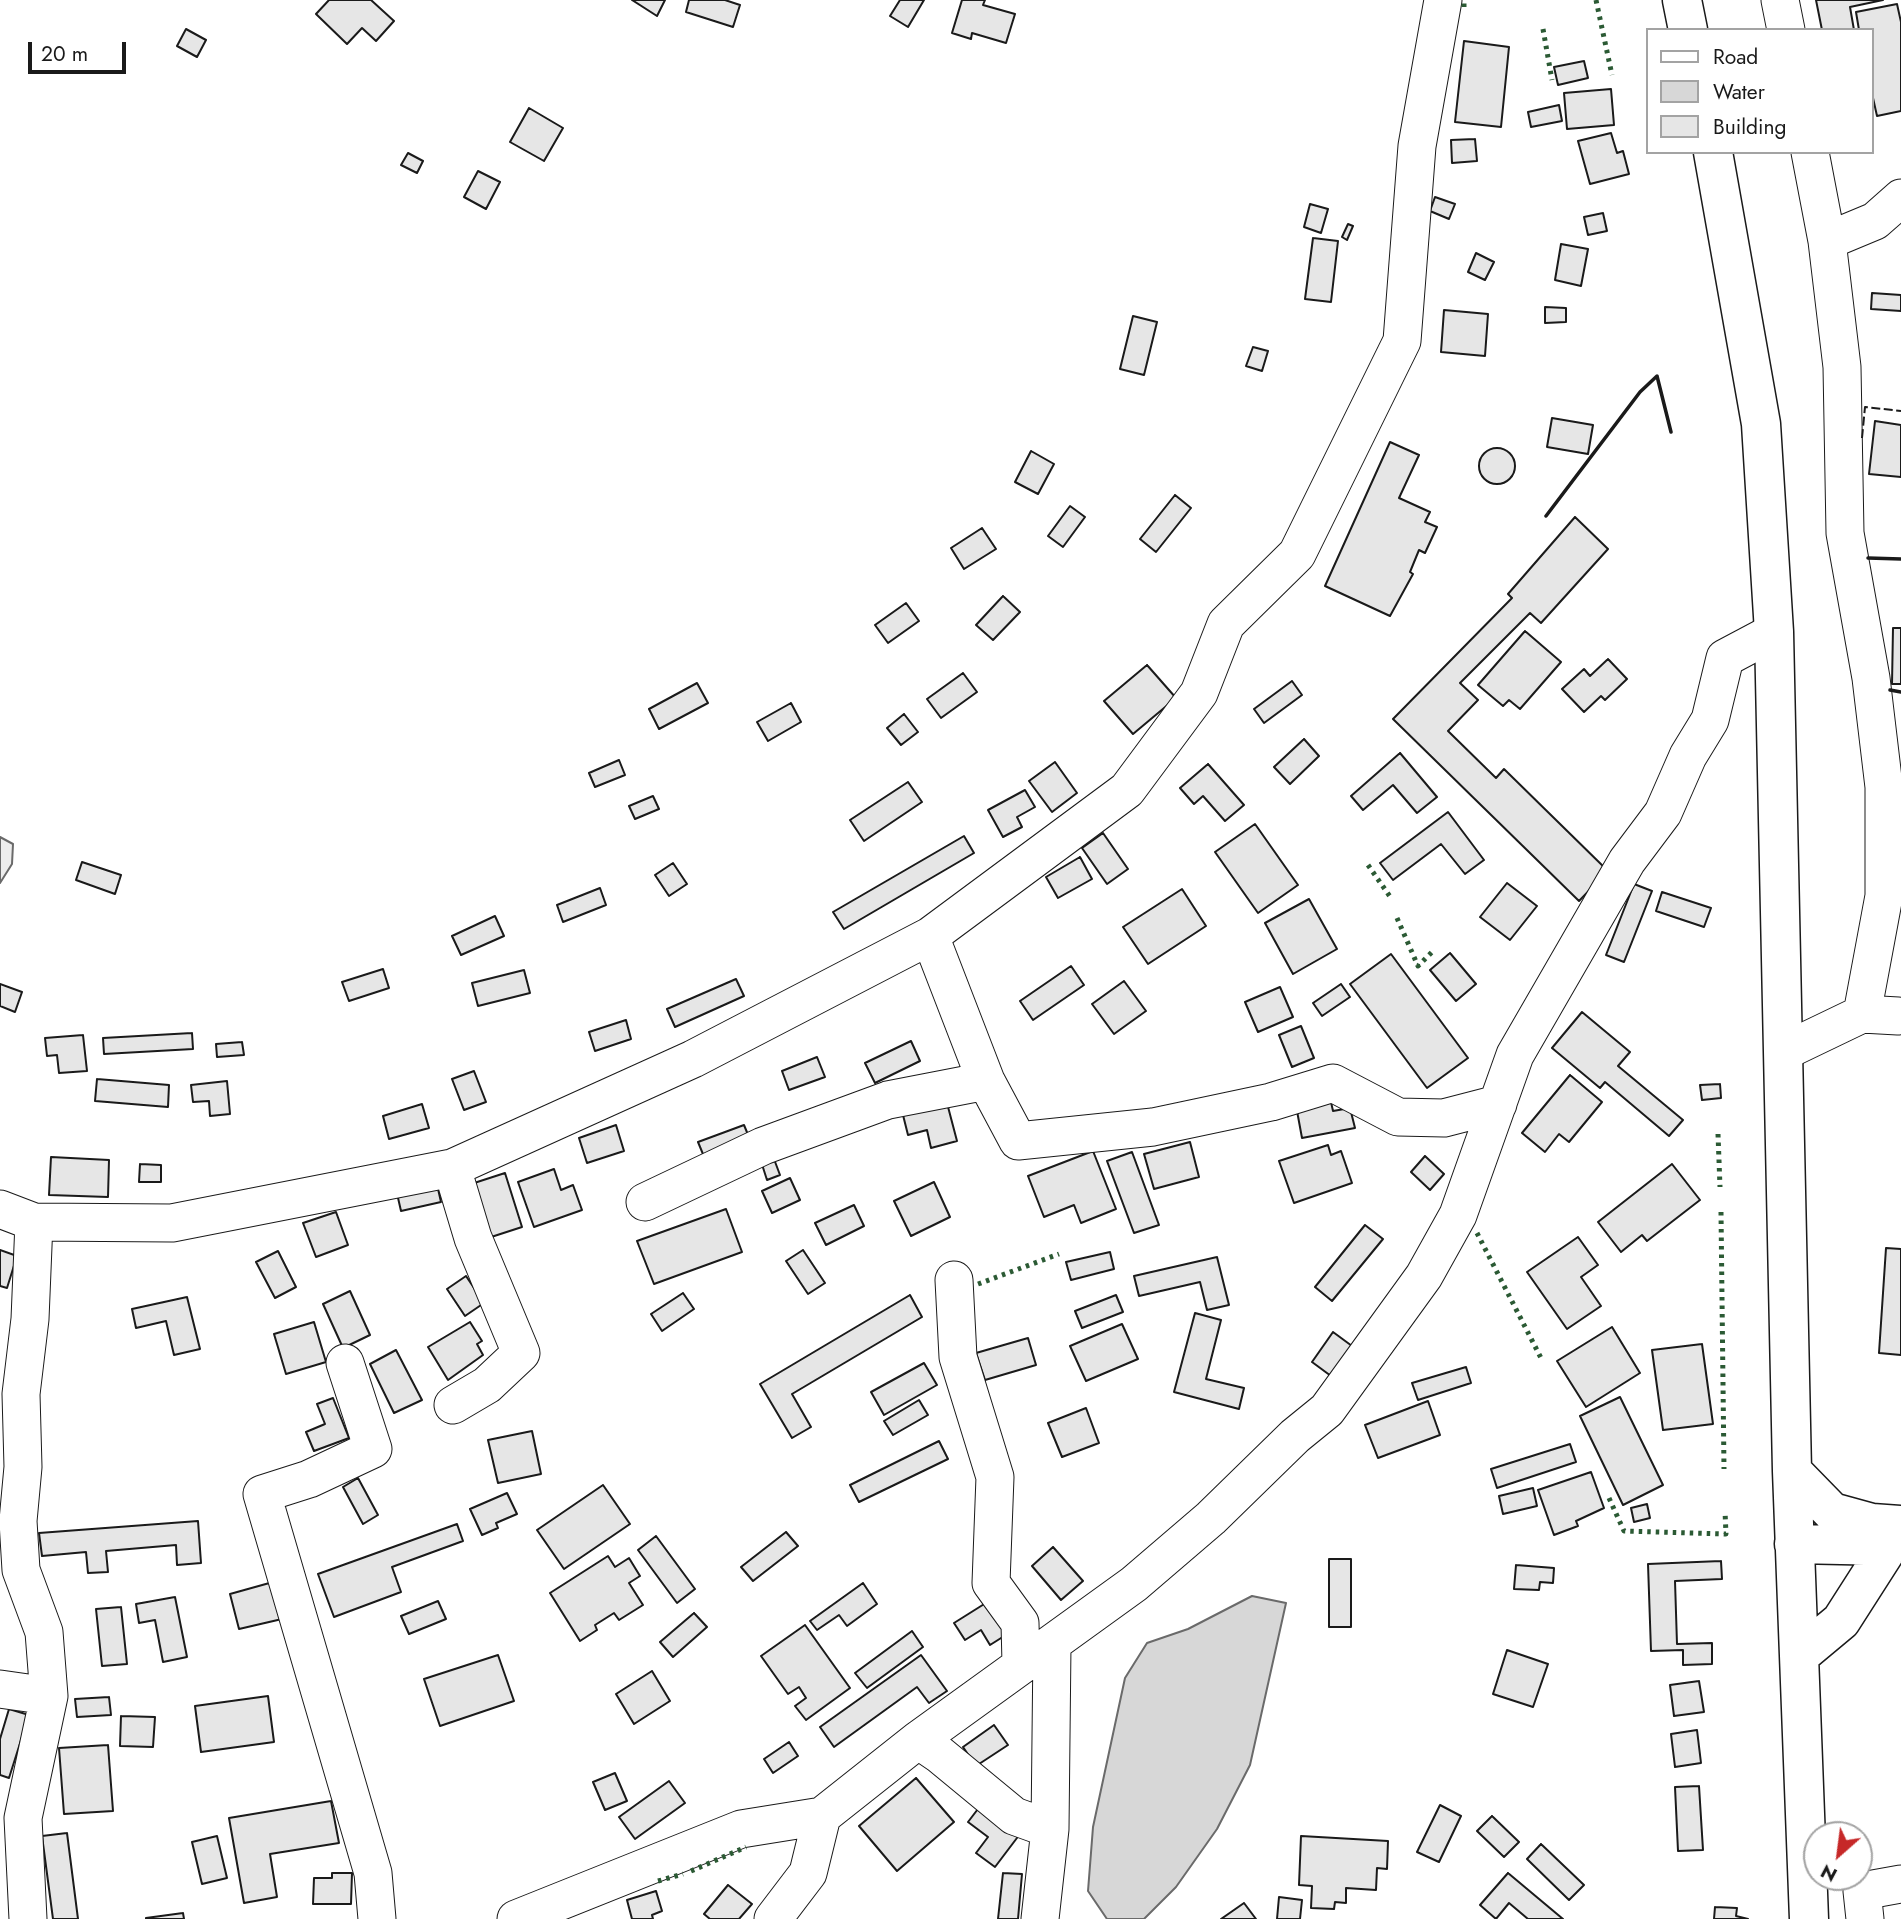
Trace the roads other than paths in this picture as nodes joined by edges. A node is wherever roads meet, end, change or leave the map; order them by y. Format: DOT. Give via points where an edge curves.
graph roads {
  1 [pos="1443,0"];
  2 [pos="1682,0"];
  3 [pos="1780,0"];
  4 [pos="1688,28"];
  5 [pos="1786,28"];
  6 [pos="1713,154"];
  7 [pos="1810,154"];
  8 [pos="1901,198"];
  9 [pos="1827,241"];
  10 [pos="1774,632"];
  11 [pos="1894,822"];
  12 [pos="930,936"];
  13 [pos="1786,1051"];
  14 [pos="986,1081"];
  15 [pos="1497,1104"];
  16 [pos="452,1168"];
  17 [pos="645,1202"];
  18 [pos="0,1209"];
  19 [pos="34,1222"];
  20 [pos="954,1280"];
  21 [pos="345,1363"];
  22 [pos="453,1405"];
  23 [pos="1792,1471"];
  24 [pos="1897,1532"];
  25 [pos="1794,1544"];
  26 [pos="1052,1645"];
  27 [pos="1799,1656"];
  28 [pos="1021,1664"];
  29 [pos="0,1689"];
  30 [pos="49,1696"];
  31 [pos="918,1740"];
  32 [pos="822,1816"];
  33 [pos="1051,1829"];
  34 [pos="1901,1884"];
  35 [pos="28,1919"];
  36 [pos="377,1919"];
  37 [pos="516,1919"];
  38 [pos="773,1919"];
  39 [pos="1040,1919"];
  40 [pos="1809,1919"];
  41 [pos="1865,1919"];
  1 -- 12 [label="street" via="1417,146 1402,341 1297,554 1226,624 1199,693 1127,790"];
  2 -- 4 [label="main road"];
  3 -- 5 [label="street"];
  6 -- 10 [label="main road" via="1761,424"];
  7 -- 9 [label="street"];
  8 -- 9 [label="street" via="1875,221"];
  9 -- 11 [label="street" via="1842,367 1845,533"];
  10 -- 13 [label="main road"];
  10 -- 15 [label="street" via="1725,658 1710,720 1663,813 1627,861 1514,1055"];
  11 -- 13 [label="street" via="1884,896 1880,1015"];
  12 -- 14 [label="street"];
  12 -- 16 [label="street" via="693,1059"];
  13 -- 23 [label="main road"];
  14 -- 15 [label="street" via="1018,1141 1153,1127 1271,1102 1333,1083 1398,1117 1444,1118"];
  14 -- 17 [label="street" via="888,1100 763,1146"];
  15 -- 26 [label="street" via="1458,1215 1424,1276 1327,1410 1134,1584"];
  16 -- 19 [label="street" via="172,1223"];
  16 -- 22 [label="street" via="474,1238 521,1353 487,1385"];
  18 -- 19 [label="street"];
  19 -- 30 [label="street" via="21,1394 23,1467 18,1521 21,1570 44,1632"];
  20 -- 28 [label="street" via="958,1357 995,1477 991,1583 1020,1623"];
  21 -- 36 [label="street" via="373,1449 309,1479 262,1494 373,1873"];
  23 -- 24 [label="main road" via="1832,1511"];
  23 -- 25 [label="main road"];
  24 -- 25 [label="main road" via="1857,1548"];
  24 -- 27 [label="main road" via="1841,1621"];
  25 -- 27 [label="main road"];
  26 -- 28 [label="street"];
  26 -- 33 [label="street"];
  27 -- 40 [label="main road"];
  28 -- 31 [label="street"];
  29 -- 30 [label="street"];
  30 -- 35 [label="street" via="23,1818"];
  31 -- 32 [label="street"];
  31 -- 33 [label="street" via="1014,1816"];
  32 -- 37 [label="street" via="741,1829"];
  32 -- 38 [label="street" via="808,1873"];
  33 -- 39 [label="street"];
  34 -- 41 [label="street" via="1861,1891"];
}
